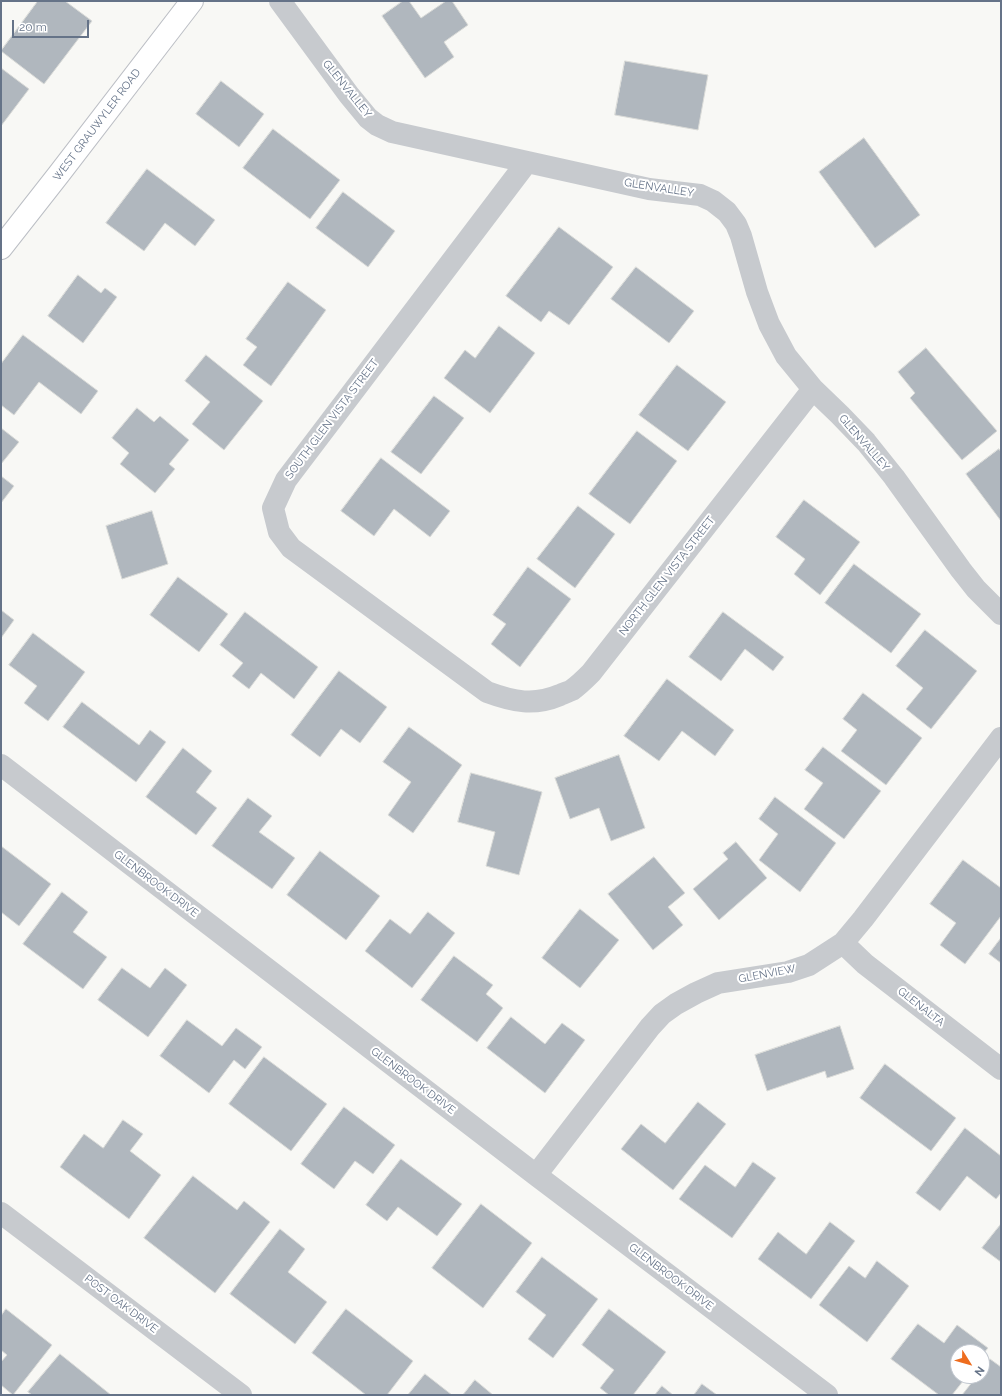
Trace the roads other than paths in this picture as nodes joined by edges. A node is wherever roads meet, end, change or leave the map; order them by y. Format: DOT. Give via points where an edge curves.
graph roads {
  1 [pos="192,1"];
  2 [pos="280,1"];
  3 [pos="527,162"];
  4 [pos="1,248"];
  5 [pos="813,389"];
  6 [pos="1001,614"];
  7 [pos="487,692"];
  8 [pos="1001,738"];
  9 [pos="1,765"];
  10 [pos="843,943"];
  11 [pos="1001,1069"];
  12 [pos="536,1175"];
  13 [pos="1,1213"];
  14 [pos="241,1395"];
  15 [pos="827,1395"];
  1 -- 4 [label="main road, WEST GRAUWYLER ROAD"];
  2 -- 3 [label="street, GLENVALLEY" via="349,95 377,125 412,137"];
  3 -- 5 [label="street, GLENVALLEY" via="649,189 700,195 727,212 741,236 769,324 786,356"];
  3 -- 7 [label="street, SOUTH GLEN VISTA STREET" via="286,480 273,508 279,532 291,548"];
  5 -- 6 [label="street, GLENVALLEY" via="866,442 960,570"];
  5 -- 7 [label="street, NORTH GLEN VISTA STREET" via="591,674 571,690 549,700 535,702 501,697"];
  8 -- 10 [label="street, GLENVIEW"];
  9 -- 12 [label="street, GLENBROOK DRIVE"];
  10 -- 11 [label="street, GLENALTA" via="865,964"];
  10 -- 12 [label="street, GLENVIEW" via="809,965 788,972 718,983 662,1014"];
  12 -- 15 [label="street, GLENBROOK DRIVE"];
  13 -- 14 [label="street, POST OAK DRIVE"];
}
